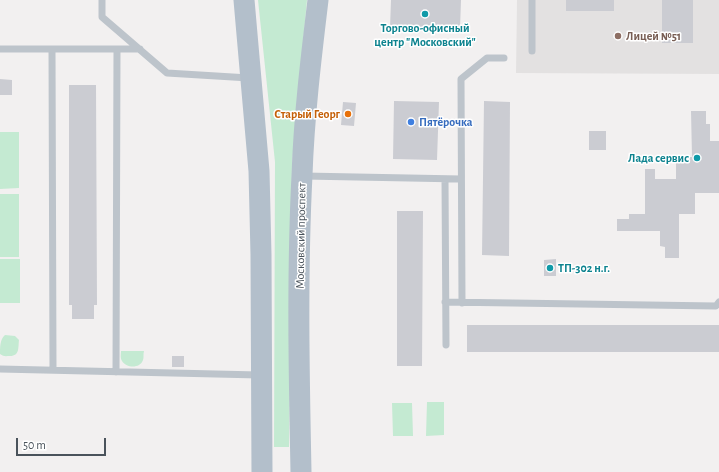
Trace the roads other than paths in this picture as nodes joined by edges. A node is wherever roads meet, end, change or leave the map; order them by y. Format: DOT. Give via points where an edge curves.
graph roads {
  1 [pos="102,0"];
  2 [pos="244,0"];
  3 [pos="318,0"];
  4 [pos="532,0"];
  5 [pos="0,48"];
  6 [pos="52,49"];
  7 [pos="116,49"];
  8 [pos="140,49"];
  9 [pos="532,51"];
  10 [pos="504,58"];
  11 [pos="251,78"];
  12 [pos="302,176"];
  13 [pos="445,179"];
  14 [pos="461,179"];
  15 [pos="445,302"];
  16 [pos="719,302"];
  17 [pos="462,303"];
  18 [pos="446,345"];
  19 [pos="0,369"];
  20 [pos="53,370"];
  21 [pos="116,372"];
  22 [pos="261,375"];
  23 [pos="262,472"];
  24 [pos="302,472"];
  1 -- 8 [label="lane" via="102,17"];
  2 -- 11 [label="main road"];
  3 -- 12 [label="main road, Московский проспект"];
  4 -- 9 [label="lane"];
  5 -- 6 [label="lane"];
  6 -- 7 [label="lane"];
  6 -- 20 [label="lane"];
  7 -- 8 [label="lane"];
  7 -- 21 [label="lane"];
  8 -- 11 [label="lane" via="167,73"];
  10 -- 14 [label="lane" via="487,58 461,79"];
  11 -- 22 [label="main road" via="259,171"];
  12 -- 13 [label="lane"];
  12 -- 24 [label="main road, Московский проспект" via="299,396"];
  13 -- 14 [label="lane"];
  13 -- 15 [label="lane"];
  14 -- 17 [label="lane"];
  15 -- 17 [label="lane"];
  15 -- 18 [label="lane"];
  16 -- 17 [label="lane" via="716,306"];
  19 -- 20 [label="lane"];
  20 -- 21 [label="lane"];
  21 -- 22 [label="lane"];
  22 -- 23 [label="main road"];
}
